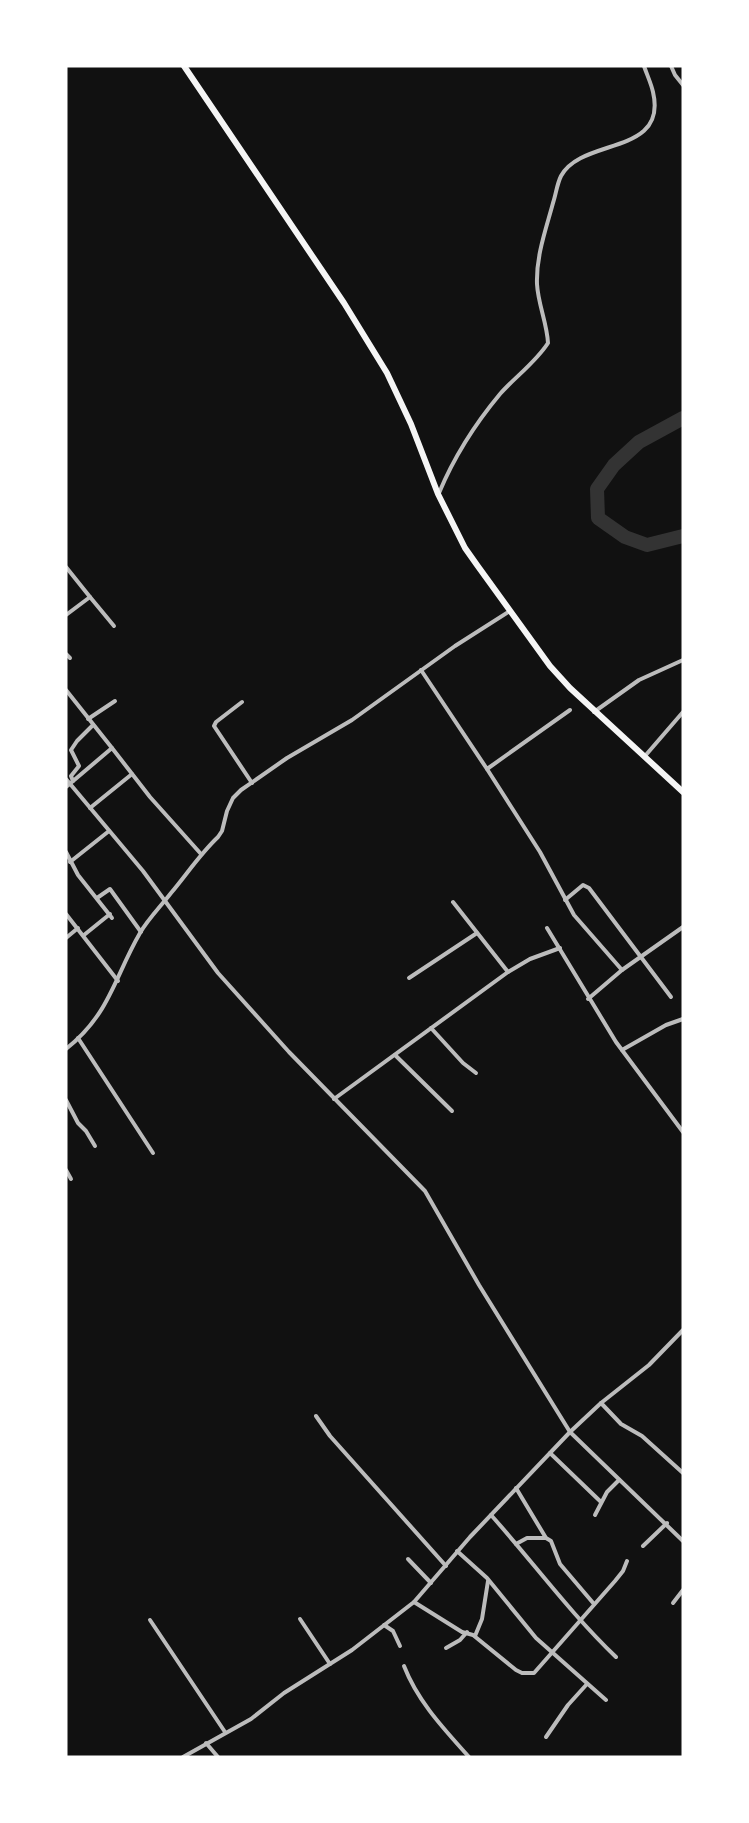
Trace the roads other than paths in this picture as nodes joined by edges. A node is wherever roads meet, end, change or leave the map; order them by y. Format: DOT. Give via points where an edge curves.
graph roads {
  1 [pos="184,66"];
  2 [pos="645,66"];
  3 [pos="671,66"];
  4 [pos="683,85"];
  5 [pos="438,494"];
  6 [pos="66,567"];
  7 [pos="90,597"];
  8 [pos="510,611"];
  9 [pos="66,615"];
  10 [pos="114,626"];
  11 [pos="66,654"];
  12 [pos="70,658"];
  13 [pos="683,660"];
  14 [pos="421,670"];
  15 [pos="66,690"];
  16 [pos="115,701"];
  17 [pos="242,702"];
  18 [pos="570,710"];
  19 [pos="594,712"];
  20 [pos="683,712"];
  21 [pos="88,719"];
  22 [pos="93,725"];
  23 [pos="112,748"];
  24 [pos="644,757"];
  25 [pos="487,769"];
  26 [pos="132,774"];
  27 [pos="66,779"];
  28 [pos="252,783"];
  29 [pos="70,784"];
  30 [pos="683,792"];
  31 [pos="90,808"];
  32 [pos="110,831"];
  33 [pos="66,852"];
  34 [pos="201,854"];
  35 [pos="70,862"];
  36 [pos="97,898"];
  37 [pos="165,900"];
  38 [pos="565,900"];
  39 [pos="453,902"];
  40 [pos="66,914"];
  41 [pos="683,927"];
  42 [pos="78,928"];
  43 [pos="547,928"];
  44 [pos="141,932"];
  45 [pos="477,933"];
  46 [pos="84,935"];
  47 [pos="66,938"];
  48 [pos="560,948"];
  49 [pos="640,957"];
  50 [pos="622,970"];
  51 [pos="508,972"];
  52 [pos="409,978"];
  53 [pos="118,981"];
  54 [pos="671,997"];
  55 [pos="588,999"];
  56 [pos="683,1019"];
  57 [pos="431,1028"];
  58 [pos="78,1038"];
  59 [pos="66,1049"];
  60 [pos="622,1050"];
  61 [pos="394,1054"];
  62 [pos="476,1073"];
  63 [pos="334,1099"];
  64 [pos="66,1100"];
  65 [pos="452,1111"];
  66 [pos="683,1132"];
  67 [pos="95,1146"];
  68 [pos="153,1153"];
  69 [pos="66,1170"];
  70 [pos="72,1179"];
  71 [pos="683,1330"];
  72 [pos="601,1402"];
  73 [pos="316,1416"];
  74 [pos="570,1432"];
  75 [pos="550,1453"];
  76 [pos="683,1473"];
  77 [pos="620,1480"];
  78 [pos="516,1488"];
  79 [pos="599,1499"];
  80 [pos="491,1515"];
  81 [pos="595,1515"];
  82 [pos="667,1523"];
  83 [pos="546,1538"];
  84 [pos="683,1541"];
  85 [pos="517,1544"];
  86 [pos="643,1546"];
  87 [pos="457,1551"];
  88 [pos="408,1559"];
  89 [pos="627,1561"];
  90 [pos="446,1566"];
  91 [pos="487,1579"];
  92 [pos="431,1582"];
  93 [pos="683,1590"];
  94 [pos="414,1602"];
  95 [pos="673,1603"];
  96 [pos="594,1604"];
  97 [pos="300,1619"];
  98 [pos="580,1619"];
  99 [pos="150,1620"];
  100 [pos="384,1625"];
  101 [pos="471,1634"];
  102 [pos="400,1646"];
  103 [pos="446,1648"];
  104 [pos="552,1653"];
  105 [pos="616,1657"];
  106 [pos="330,1664"];
  107 [pos="404,1666"];
  108 [pos="587,1684"];
  109 [pos="606,1700"];
  110 [pos="225,1732"];
  111 [pos="546,1737"];
  112 [pos="206,1743"];
  113 [pos="183,1757"];
  114 [pos="218,1757"];
  115 [pos="469,1757"];
  1 -- 5 [label="main road" via="338,293 387,373"];
  2 -- 5 [label="street" via="655,108 647,128 631,141 579,158 564,171 558,183 544,234 537,283 548,343 490,407 452,463"];
  3 -- 4 [label="street"];
  5 -- 8 [label="main road" via="465,548"];
  6 -- 7 [label="street"];
  7 -- 9 [label="street"];
  7 -- 10 [label="street"];
  8 -- 14 [label="street"];
  8 -- 19 [label="main road" via="550,666"];
  11 -- 12 [label="street"];
  13 -- 19 [label="street" via="639,680"];
  14 -- 25 [label="street"];
  14 -- 28 [label="street" via="352,720"];
  15 -- 21 [label="street"];
  16 -- 21 [label="street"];
  17 -- 28 [label="street" via="214,726"];
  18 -- 25 [label="street"];
  19 -- 24 [label="main road"];
  20 -- 24 [label="street"];
  21 -- 22 [label="street"];
  22 -- 23 [label="street"];
  22 -- 29 [label="street" via="70,750 79,766 72,773"];
  23 -- 26 [label="street"];
  23 -- 29 [label="street"];
  24 -- 30 [label="main road"];
  25 -- 38 [label="street" via="540,852"];
  26 -- 31 [label="street"];
  26 -- 34 [label="street"];
  27 -- 29 [label="street"];
  28 -- 34 [label="street" via="233,798 222,831"];
  29 -- 31 [label="street"];
  31 -- 32 [label="street"];
  32 -- 35 [label="street"];
  32 -- 37 [label="street"];
  33 -- 35 [label="street"];
  34 -- 37 [label="street"];
  35 -- 36 [label="street"];
  36 -- 44 [label="street" via="110,889"];
  36 -- 46 [label="street" via="111,916"];
  37 -- 44 [label="street"];
  37 -- 63 [label="street" via="218,973"];
  38 -- 49 [label="street" via="583,885 589,888"];
  38 -- 50 [label="street"];
  39 -- 45 [label="street"];
  40 -- 42 [label="street"];
  41 -- 49 [label="street"];
  42 -- 46 [label="street"];
  42 -- 47 [label="street"];
  43 -- 48 [label="street"];
  44 -- 53 [label="street"];
  45 -- 51 [label="street"];
  45 -- 52 [label="street"];
  46 -- 53 [label="street"];
  48 -- 51 [label="street"];
  48 -- 55 [label="street"];
  49 -- 50 [label="street"];
  49 -- 54 [label="street"];
  50 -- 55 [label="street"];
  51 -- 57 [label="street"];
  53 -- 58 [label="street" via="99,1015"];
  55 -- 60 [label="street"];
  56 -- 60 [label="street"];
  57 -- 61 [label="street"];
  57 -- 62 [label="street"];
  58 -- 59 [label="street"];
  58 -- 68 [label="street"];
  60 -- 66 [label="street"];
  61 -- 63 [label="street"];
  61 -- 65 [label="street"];
  63 -- 74 [label="street" via="425,1191"];
  64 -- 67 [label="street"];
  69 -- 70 [label="street"];
  71 -- 72 [label="street" via="644,1370"];
  72 -- 74 [label="street"];
  72 -- 76 [label="street" via="621,1424 642,1436"];
  73 -- 90 [label="street"];
  74 -- 75 [label="street"];
  74 -- 77 [label="street"];
  75 -- 78 [label="street"];
  75 -- 79 [label="street"];
  77 -- 79 [label="street"];
  77 -- 82 [label="street"];
  78 -- 80 [label="street"];
  78 -- 83 [label="street"];
  79 -- 81 [label="street"];
  80 -- 85 [label="street"];
  80 -- 87 [label="street"];
  82 -- 84 [label="street"];
  82 -- 86 [label="street"];
  83 -- 85 [label="street" via="527,1538"];
  83 -- 96 [label="street" via="560,1564"];
  85 -- 98 [label="street"];
  87 -- 90 [label="street"];
  87 -- 91 [label="street"];
  88 -- 92 [label="street"];
  89 -- 96 [label="street"];
  90 -- 92 [label="street"];
  91 -- 101 [label="street" via="482,1619"];
  91 -- 104 [label="street"];
  92 -- 94 [label="street"];
  93 -- 95 [label="street"];
  94 -- 100 [label="street"];
  94 -- 101 [label="street"];
  96 -- 98 [label="street"];
  97 -- 106 [label="street"];
  98 -- 104 [label="street"];
  98 -- 105 [label="street"];
  99 -- 110 [label="street"];
  100 -- 102 [label="street" via="393,1631"];
  100 -- 106 [label="street"];
  101 -- 103 [label="street"];
  101 -- 104 [label="street" via="522,1673 534,1673"];
  104 -- 108 [label="street"];
  106 -- 110 [label="street" via="251,1719"];
  107 -- 115 [label="street" via="420,1700"];
  108 -- 109 [label="street"];
  108 -- 111 [label="street"];
  110 -- 112 [label="street"];
  112 -- 113 [label="street"];
  112 -- 114 [label="street"];
}
